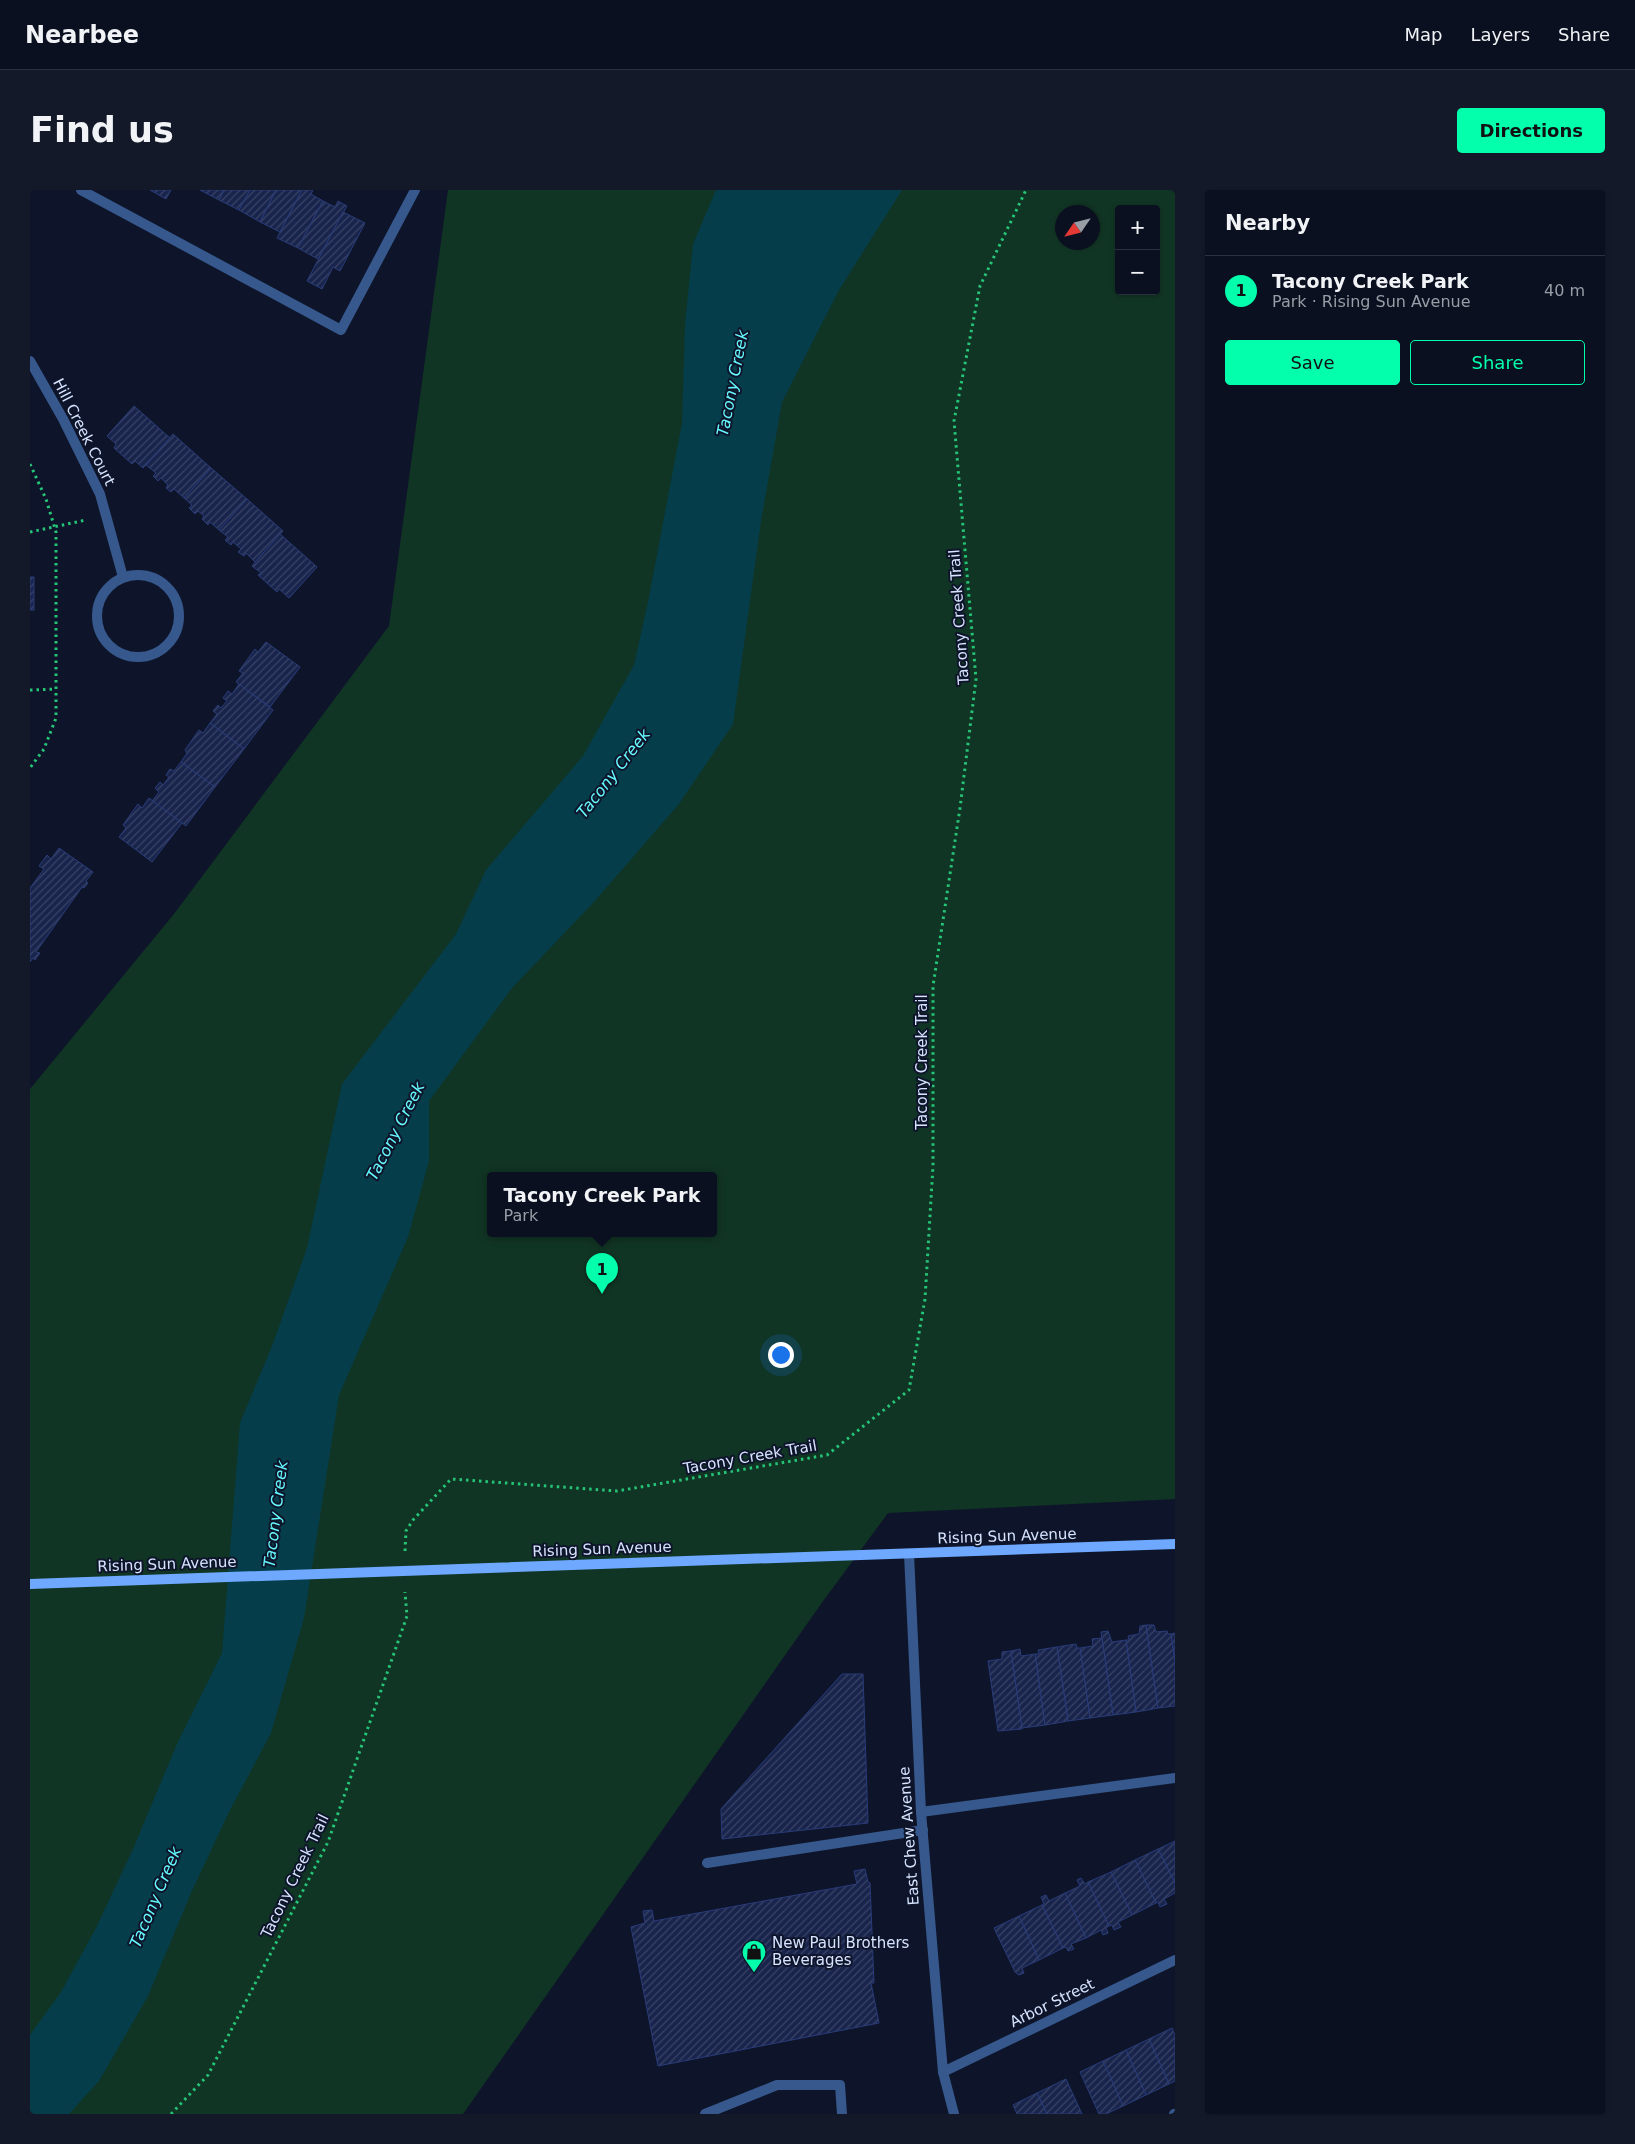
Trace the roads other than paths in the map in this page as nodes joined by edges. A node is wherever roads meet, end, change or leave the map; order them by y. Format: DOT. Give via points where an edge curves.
graph roads {
  1 [pos="81,190"];
  2 [pos="415,190"];
  3 [pos="30,361"];
  4 [pos="123,577"];
  5 [pos="1175,1544"];
  6 [pos="909,1554"];
  7 [pos="30,1584"];
  8 [pos="1175,1778"];
  9 [pos="921,1812"];
  10 [pos="923,1830"];
  11 [pos="707,1863"];
  12 [pos="1175,1960"];
  13 [pos="942,2072"];
  14 [pos="705,2114"];
  15 [pos="842,2114"];
  16 [pos="954,2114"];
  1 -- 2 [label="street" via="341,330"];
  3 -- 4 [label="street, Hill Creek Court" via="100,494"];
  4 -- 4 [label="street" via="103,594 98,605 100,632 112,647 128,656 154,654 175,635 179,621 173,594 163,583 151,577 137,574"];
  5 -- 6 [label="main road, Rising Sun Avenue"];
  6 -- 7 [label="main road, Rising Sun Avenue"];
  6 -- 9 [label="street, East Chew Avenue"];
  8 -- 9 [label="street"];
  9 -- 10 [label="street, East Chew Avenue"];
  10 -- 11 [label="street"];
  10 -- 13 [label="street, East Chew Avenue"];
  12 -- 13 [label="street, Arbor Street"];
  13 -- 16 [label="street, East Chew Avenue"];
  14 -- 15 [label="street" via="777,2085 840,2085"];
}
